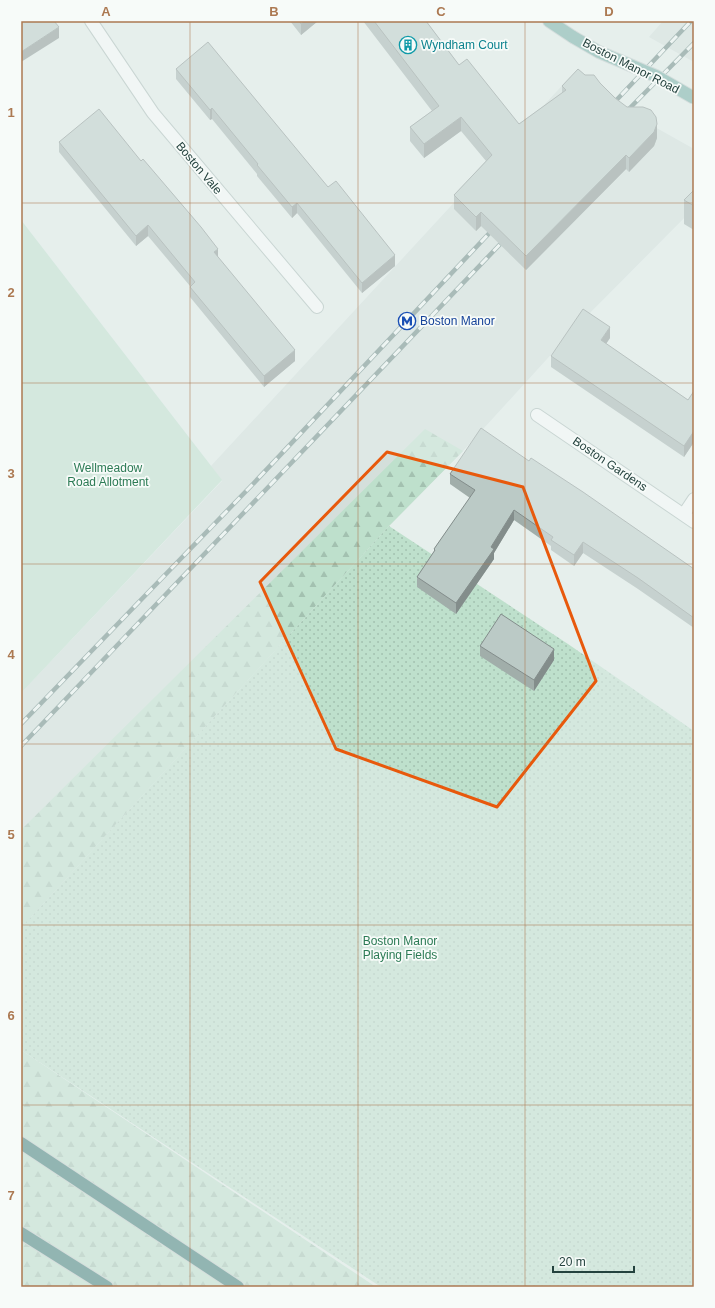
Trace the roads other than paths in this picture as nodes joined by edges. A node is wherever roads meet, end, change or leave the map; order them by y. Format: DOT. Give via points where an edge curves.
graph roads {
  1 [pos="91,21"];
  2 [pos="549,21"];
  3 [pos="694,98"];
  4 [pos="317,307"];
  5 [pos="537,414"];
  6 [pos="694,499"];
  7 [pos="684,514"];
  8 [pos="694,522"];
  9 [pos="21,1143"];
  10 [pos="21,1233"];
  11 [pos="107,1287"];
  12 [pos="238,1287"];
  1 -- 4 [label="street, Boston Vale" via="153,113"];
  2 -- 3 [label="main road, Boston Manor Road, bridge" via="599,52 656,76"];
  5 -- 7 [label="street, Boston Gardens"];
  6 -- 7 [label="street"];
  7 -- 8 [label="street, Boston Gardens"];
  9 -- 12 [label="highway"];
  10 -- 11 [label="highway"];
}
